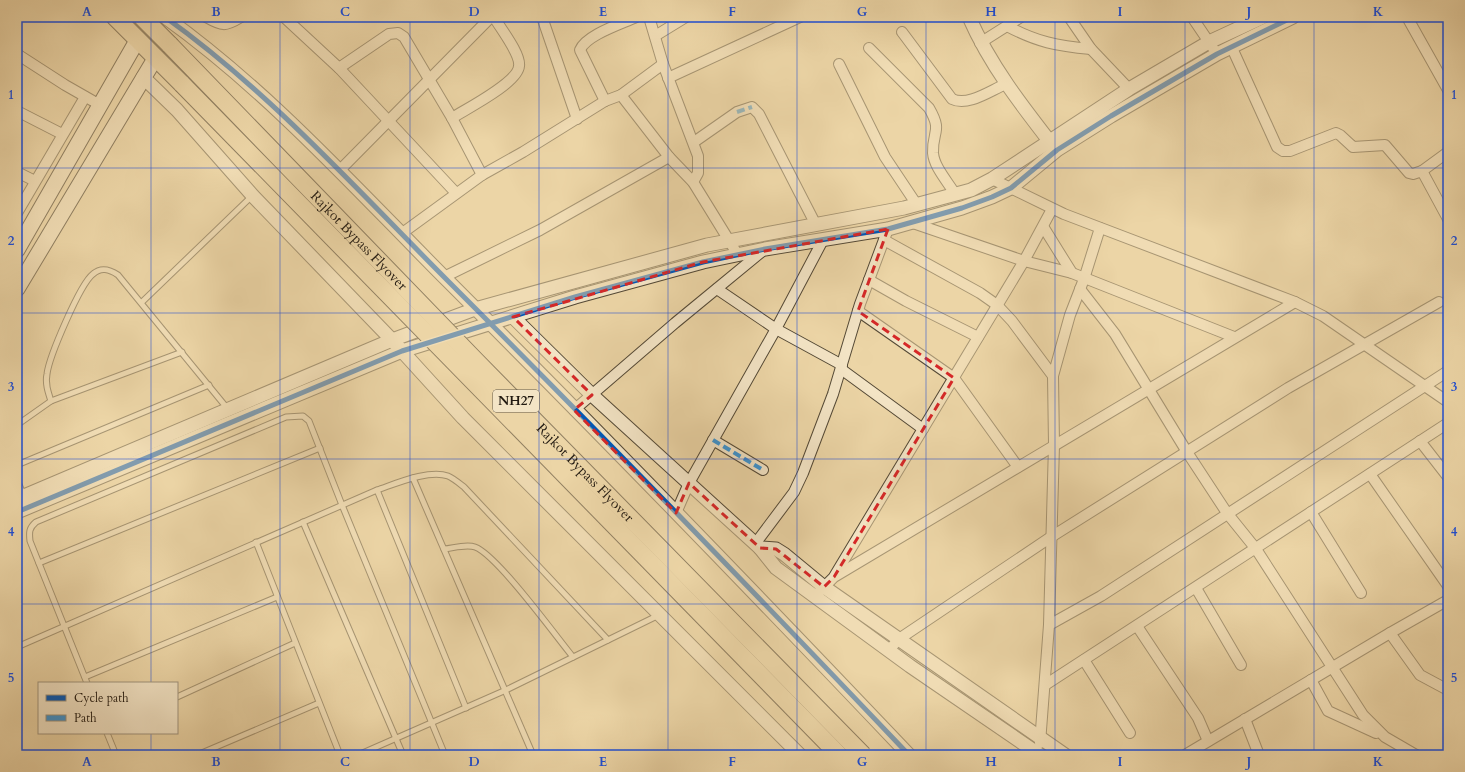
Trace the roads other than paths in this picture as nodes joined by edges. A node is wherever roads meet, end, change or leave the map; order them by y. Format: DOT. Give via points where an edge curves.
graph roads {
  1 [pos="115,17"];
  2 [pos="142,17"];
  3 [pos="165,17"];
  4 [pos="206,17"];
  5 [pos="240,17"];
  6 [pos="284,17"];
  7 [pos="542,17"];
  8 [pos="636,17"];
  9 [pos="649,17"];
  10 [pos="686,17"];
  11 [pos="800,17"];
  12 [pos="969,17"];
  13 [pos="1021,17"];
  14 [pos="1068,17"];
  15 [pos="1192,17"];
  16 [pos="1263,17"];
  17 [pos="1294,17"];
  18 [pos="1407,17"];
  19 [pos="488,18"];
  20 [pos="1007,26"];
  21 [pos="902,32"];
  22 [pos="655,36"];
  23 [pos="138,39"];
  24 [pos="1209,42"];
  25 [pos="980,43"];
  26 [pos="869,48"];
  27 [pos="1232,48"];
  28 [pos="1091,49"];
  29 [pos="17,54"];
  30 [pos="1217,54"];
  31 [pos="156,57"];
  32 [pos="663,64"];
  33 [pos="839,64"];
  34 [pos="339,68"];
  35 [pos="143,77"];
  36 [pos="668,78"];
  37 [pos="429,80"];
  38 [pos="1006,84"];
  39 [pos="1129,89"];
  40 [pos="1448,90"];
  41 [pos="620,95"];
  42 [pos="84,97"];
  43 [pos="605,101"];
  44 [pos="100,105"];
  45 [pos="17,111"];
  46 [pos="1107,111"];
  47 [pos="452,118"];
  48 [pos="577,118"];
  49 [pos="389,120"];
  50 [pos="62,134"];
  51 [pos="694,142"];
  52 [pos="1053,146"];
  53 [pos="1448,152"];
  54 [pos="669,157"];
  55 [pos="340,170"];
  56 [pos="1422,171"];
  57 [pos="17,172"];
  58 [pos="482,175"];
  59 [pos="992,180"];
  60 [pos="35,181"];
  61 [pos="694,182"];
  62 [pos="1011,188"];
  63 [pos="456,193"];
  64 [pos="955,194"];
  65 [pos="253,196"];
  66 [pos="917,205"];
  67 [pos="1052,209"];
  68 [pos="17,213"];
  69 [pos="1448,218"];
  70 [pos="913,223"];
  71 [pos="816,225"];
  72 [pos="1044,228"];
  73 [pos="1100,228"];
  74 [pos="401,234"];
  75 [pos="886,235"];
  76 [pos="823,240"];
  77 [pos="728,241"];
  78 [pos="766,249"];
  79 [pos="17,250"];
  80 [pos="738,255"];
  81 [pos="1024,261"];
  82 [pos="1072,273"];
  83 [pos="444,277"];
  84 [pos="1084,279"];
  85 [pos="869,280"];
  86 [pos="17,289"];
  87 [pos="717,289"];
  88 [pos="1080,289"];
  89 [pos="142,302"];
  90 [pos="1295,302"];
  91 [pos="1439,302"];
  92 [pos="997,305"];
  93 [pos="475,309"];
  94 [pos="858,311"];
  95 [pos="514,317"];
  96 [pos="490,324"];
  97 [pos="776,329"];
  98 [pos="978,337"];
  99 [pos="1234,337"];
  100 [pos="392,340"];
  101 [pos="1364,345"];
  102 [pos="402,351"];
  103 [pos="182,352"];
  104 [pos="841,367"];
  105 [pos="1448,371"];
  106 [pos="1053,376"];
  107 [pos="954,378"];
  108 [pos="209,385"];
  109 [pos="1423,386"];
  110 [pos="1148,389"];
  111 [pos="592,395"];
  112 [pos="51,401"];
  113 [pos="1448,402"];
  114 [pos="229,410"];
  115 [pos="574,410"];
  116 [pos="1448,424"];
  117 [pos="17,425"];
  118 [pos="923,429"];
  119 [pos="713,440"];
  120 [pos="1420,441"];
  121 [pos="1054,445"];
  122 [pos="320,448"];
  123 [pos="1187,452"];
  124 [pos="17,465"];
  125 [pos="1018,467"];
  126 [pos="763,470"];
  127 [pos="1370,474"];
  128 [pos="1448,477"];
  129 [pos="413,478"];
  130 [pos="17,480"];
  131 [pos="689,483"];
  132 [pos="377,490"];
  133 [pos="20,498"];
  134 [pos="342,506"];
  135 [pos="17,512"];
  136 [pos="676,512"];
  137 [pos="1311,512"];
  138 [pos="1227,513"];
  139 [pos="303,522"];
  140 [pos="1051,537"];
  141 [pos="256,542"];
  142 [pos="758,546"];
  143 [pos="444,549"];
  144 [pos="1256,549"];
  145 [pos="39,564"];
  146 [pos="834,577"];
  147 [pos="1448,586"];
  148 [pos="824,587"];
  149 [pos="1196,588"];
  150 [pos="1361,593"];
  151 [pos="277,597"];
  152 [pos="814,597"];
  153 [pos="1448,600"];
  154 [pos="660,615"];
  155 [pos="64,625"];
  156 [pos="1049,625"];
  157 [pos="1137,626"];
  158 [pos="1390,633"];
  159 [pos="899,639"];
  160 [pos="608,640"];
  161 [pos="295,643"];
  162 [pos="17,646"];
  163 [pos="889,650"];
  164 [pos="573,657"];
  165 [pos="1084,660"];
  166 [pos="1241,665"];
  167 [pos="1332,667"];
  168 [pos="85,677"];
  169 [pos="1311,680"];
  170 [pos="87,682"];
  171 [pos="1045,685"];
  172 [pos="506,690"];
  173 [pos="1448,690"];
  174 [pos="178,697"];
  175 [pos="319,703"];
  176 [pos="466,708"];
  177 [pos="1245,719"];
  178 [pos="431,724"];
  179 [pos="107,734"];
  180 [pos="1130,734"];
  181 [pos="1385,737"];
  182 [pos="1041,738"];
  183 [pos="396,739"];
  184 [pos="1208,741"];
  185 [pos="1405,752"];
  186 [pos="116,755"];
  187 [pos="197,755"];
  188 [pos="340,755"];
  189 [pos="358,755"];
  190 [pos="403,755"];
  191 [pos="445,755"];
  192 [pos="533,755"];
  193 [pos="800,755"];
  194 [pos="839,755"];
  195 [pos="863,755"];
  196 [pos="909,755"];
  197 [pos="1039,755"];
  198 [pos="1065,755"];
  199 [pos="1185,755"];
  200 [pos="1259,755"];
  201 [pos="1416,755"];
  1 -- 23 [label="highway, NH27"];
  2 -- 195 [label="highway, Rajkot Bypass Flyover / NH27, bridge"];
  3 -- 55 [label="street" via="198,42 306,135"];
  4 -- 5 [label="street" via="219,24 228,25"];
  6 -- 34 [label="street"];
  7 -- 48 [label="street"];
  8 -- 43 [label="street" via="592,37 583,43 580,50"];
  9 -- 22 [label="street"];
  10 -- 22 [label="street"];
  11 -- 36 [label="street"];
  12 -- 25 [label="street"];
  13 -- 20 [label="street"];
  14 -- 28 [label="street"];
  15 -- 24 [label="street"];
  16 -- 24 [label="street"];
  17 -- 27 [label="street"];
  18 -- 40 [label="street"];
  19 -- 37 [label="street"];
  19 -- 47 [label="street" via="517,55 520,66 516,75 507,83"];
  20 -- 25 [label="street"];
  20 -- 28 [label="street" via="1029,38 1043,42"];
  21 -- 38 [label="street" via="952,99 959,102 969,100"];
  22 -- 32 [label="street"];
  23 -- 31 [label="highway, NH27"];
  23 -- 44 [label="main road"];
  24 -- 30 [label="street"];
  24 -- 39 [label="street"];
  25 -- 38 [label="street"];
  26 -- 64 [label="street" via="929,108 935,118 938,128 933,153 935,163"];
  27 -- 30 [label="street"];
  27 -- 56 [label="street" via="1277,148 1290,151 1336,133 1353,147 1385,145 1409,173"];
  28 -- 39 [label="street"];
  29 -- 42 [label="street"];
  30 -- 46 [label="street"];
  31 -- 35 [label="main road"];
  31 -- 194 [label="highway, Rajkot Bypass Flyover / NH27, bridge"];
  32 -- 36 [label="street"];
  32 -- 41 [label="street"];
  33 -- 66 [label="street" via="885,157"];
  34 -- 37 [label="street" via="383,37 398,33 410,44"];
  34 -- 49 [label="street"];
  35 -- 65 [label="street" via="177,110"];
  35 -- 86 [label="main road"];
  36 -- 51 [label="street"];
  37 -- 47 [label="street"];
  37 -- 49 [label="street"];
  38 -- 52 [label="street"];
  39 -- 46 [label="street"];
  41 -- 43 [label="street"];
  41 -- 54 [label="street"];
  42 -- 44 [label="street"];
  42 -- 50 [label="street"];
  43 -- 48 [label="street"];
  44 -- 79 [label="main road"];
  45 -- 50 [label="street"];
  46 -- 52 [label="street"];
  47 -- 58 [label="street"];
  48 -- 58 [label="street"];
  49 -- 55 [label="street"];
  49 -- 63 [label="street"];
  50 -- 60 [label="street"];
  51 -- 61 [label="street" via="699,164"];
  51 -- 71 [label="street" via="737,112 752,107 759,114"];
  52 -- 59 [label="street"];
  52 -- 62 [label="street"];
  53 -- 56 [label="street"];
  54 -- 61 [label="street"];
  54 -- 83 [label="street" via="540,230"];
  55 -- 74 [label="street"];
  56 -- 69 [label="street"];
  57 -- 60 [label="street"];
  58 -- 63 [label="street"];
  59 -- 62 [label="street"];
  59 -- 64 [label="street"];
  60 -- 68 [label="street"];
  61 -- 77 [label="street"];
  62 -- 67 [label="street"];
  62 -- 70 [label="street" via="962,208"];
  63 -- 74 [label="street"];
  64 -- 66 [label="street"];
  65 -- 89 [label="lane"];
  65 -- 100 [label="street"];
  66 -- 71 [label="street"];
  67 -- 72 [label="street"];
  67 -- 73 [label="street"];
  70 -- 75 [label="street"];
  70 -- 81 [label="street"];
  71 -- 77 [label="street"];
  72 -- 81 [label="street"];
  72 -- 82 [label="street"];
  73 -- 84 [label="street"];
  73 -- 90 [label="street"];
  74 -- 83 [label="street"];
  75 -- 76 [label="street"];
  75 -- 85 [label="street"];
  75 -- 92 [label="street"];
  76 -- 78 [label="street"];
  76 -- 97 [label="street"];
  77 -- 80 [label="street"];
  77 -- 93 [label="street"];
  78 -- 80 [label="street"];
  78 -- 87 [label="street"];
  80 -- 95 [label="street" via="575,297"];
  81 -- 82 [label="street"];
  81 -- 92 [label="street"];
  82 -- 84 [label="street"];
  83 -- 93 [label="street"];
  84 -- 88 [label="street"];
  84 -- 99 [label="street"];
  85 -- 94 [label="street"];
  85 -- 98 [label="street"];
  87 -- 97 [label="street"];
  87 -- 111 [label="street"];
  88 -- 106 [label="street"];
  88 -- 110 [label="street" via="1115,334"];
  89 -- 103 [label="lane"];
  89 -- 112 [label="lane" via="118,275 110,270 102,269 93,274 84,285 48,366 46,384"];
  90 -- 99 [label="street"];
  90 -- 101 [label="street" via="1322,316"];
  91 -- 101 [label="street"];
  92 -- 98 [label="street"];
  92 -- 106 [label="street"];
  93 -- 96 [label="street"];
  93 -- 100 [label="street"];
  94 -- 104 [label="street"];
  94 -- 107 [label="street"];
  95 -- 96 [label="street"];
  95 -- 111 [label="street"];
  96 -- 102 [label="street"];
  96 -- 115 [label="street"];
  97 -- 104 [label="street"];
  97 -- 119 [label="street"];
  98 -- 107 [label="street"];
  99 -- 110 [label="street"];
  100 -- 102 [label="street"];
  100 -- 114 [label="street"];
  101 -- 109 [label="street"];
  101 -- 123 [label="street" via="1288,388"];
  102 -- 135 [label="street"];
  102 -- 154 [label="street" via="463,418"];
  103 -- 108 [label="lane"];
  103 -- 112 [label="lane"];
  104 -- 118 [label="street"];
  104 -- 142 [label="street" via="803,473 794,492"];
  105 -- 109 [label="street"];
  106 -- 121 [label="street"];
  107 -- 118 [label="street"];
  107 -- 125 [label="street"];
  108 -- 114 [label="lane"];
  108 -- 124 [label="lane"];
  109 -- 113 [label="street"];
  109 -- 138 [label="street"];
  110 -- 121 [label="street"];
  110 -- 123 [label="street"];
  111 -- 115 [label="street"];
  111 -- 131 [label="street"];
  112 -- 117 [label="lane"];
  114 -- 133 [label="street"];
  115 -- 136 [label="street"];
  116 -- 120 [label="street"];
  118 -- 146 [label="street"];
  119 -- 126 [label="street"];
  119 -- 131 [label="street"];
  120 -- 127 [label="street"];
  120 -- 128 [label="street"];
  121 -- 125 [label="street"];
  121 -- 140 [label="street"];
  122 -- 134 [label="lane"];
  122 -- 145 [label="lane"];
  122 -- 145 [label="lane" via="309,420 303,416 286,417 36,522 30,527 29,533"];
  123 -- 138 [label="street"];
  123 -- 140 [label="street"];
  125 -- 146 [label="street"];
  127 -- 137 [label="street"];
  127 -- 147 [label="street"];
  129 -- 132 [label="lane"];
  129 -- 143 [label="lane"];
  129 -- 160 [label="lane" via="448,476 464,487"];
  130 -- 133 [label="lane"];
  131 -- 136 [label="street"];
  131 -- 142 [label="street"];
  132 -- 134 [label="lane"];
  132 -- 176 [label="lane"];
  134 -- 139 [label="lane"];
  134 -- 178 [label="lane"];
  136 -- 196 [label="street"];
  137 -- 144 [label="street"];
  137 -- 150 [label="street"];
  138 -- 144 [label="street"];
  138 -- 156 [label="street" via="1101,596"];
  139 -- 141 [label="lane"];
  139 -- 183 [label="lane"];
  140 -- 156 [label="street"];
  140 -- 159 [label="street"];
  141 -- 151 [label="lane"];
  141 -- 155 [label="lane"];
  142 -- 148 [label="street" via="780,551"];
  142 -- 152 [label="street" via="776,568"];
  143 -- 164 [label="lane" via="474,547 485,553"];
  143 -- 172 [label="lane"];
  144 -- 149 [label="street"];
  144 -- 167 [label="street"];
  145 -- 155 [label="lane"];
  146 -- 148 [label="street"];
  148 -- 152 [label="street"];
  148 -- 159 [label="street"];
  149 -- 157 [label="street"];
  149 -- 166 [label="street"];
  151 -- 161 [label="lane"];
  151 -- 168 [label="lane"];
  152 -- 163 [label="street"];
  153 -- 158 [label="street"];
  154 -- 160 [label="lane"];
  154 -- 193 [label="street"];
  155 -- 162 [label="lane"];
  155 -- 168 [label="lane"];
  156 -- 171 [label="street"];
  157 -- 165 [label="street"];
  157 -- 184 [label="street" via="1198,718"];
  158 -- 167 [label="street"];
  158 -- 173 [label="street" via="1420,674"];
  159 -- 163 [label="street"];
  159 -- 182 [label="street"];
  160 -- 164 [label="lane"];
  161 -- 174 [label="lane"];
  161 -- 175 [label="lane"];
  163 -- 197 [label="street"];
  164 -- 172 [label="lane"];
  165 -- 171 [label="street"];
  165 -- 180 [label="street"];
  167 -- 169 [label="street"];
  167 -- 181 [label="street" via="1363,715"];
  168 -- 170 [label="lane"];
  169 -- 177 [label="street"];
  169 -- 181 [label="street" via="1328,711"];
  171 -- 182 [label="street"];
  172 -- 176 [label="lane"];
  172 -- 192 [label="lane"];
  175 -- 187 [label="lane"];
  175 -- 188 [label="lane"];
  176 -- 178 [label="lane"];
  177 -- 184 [label="street"];
  177 -- 200 [label="street"];
  178 -- 183 [label="lane"];
  178 -- 191 [label="lane"];
  179 -- 186 [label="lane"];
  181 -- 185 [label="street"];
  182 -- 197 [label="street"];
  182 -- 198 [label="street"];
  183 -- 189 [label="lane"];
  183 -- 190 [label="lane"];
  184 -- 199 [label="street"];
  185 -- 201 [label="street"];
}
